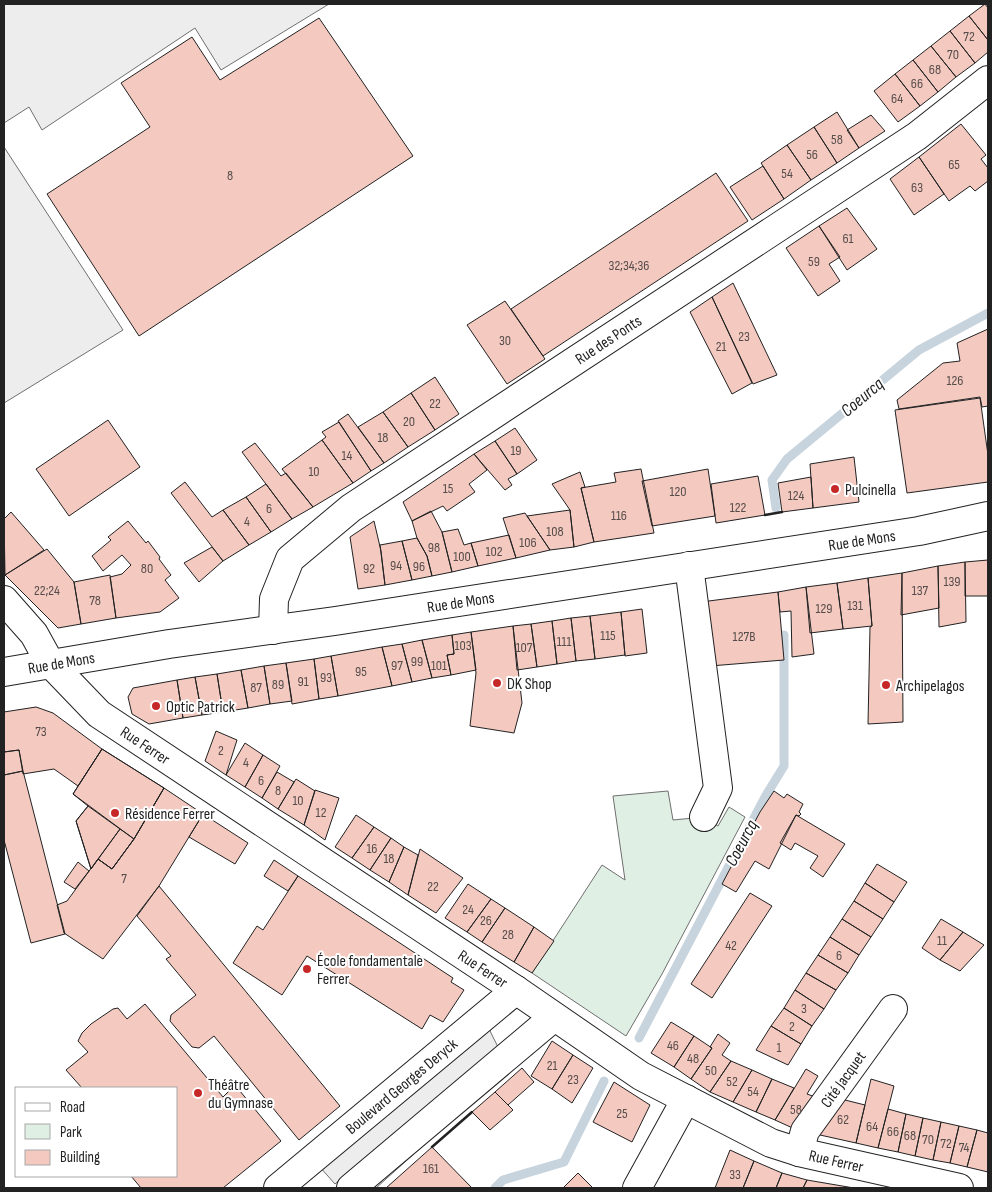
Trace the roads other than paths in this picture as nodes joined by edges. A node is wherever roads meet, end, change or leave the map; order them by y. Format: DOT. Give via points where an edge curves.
graph roads {
  1 [pos="988,80"];
  2 [pos="988,516"];
  3 [pos="919,531"];
  4 [pos="988,533"];
  5 [pos="689,566"];
  6 [pos="4,600"];
  7 [pos="274,630"];
  8 [pos="50,663"];
  9 [pos="4,672"];
  10 [pos="704,817"];
  11 [pos="516,990"];
  12 [pos="893,1009"];
  13 [pos="554,1017"];
  14 [pos="686,1099"];
  15 [pos="799,1152"];
  16 [pos="285,1186"];
  17 [pos="351,1188"];
  18 [pos="637,1188"];
  19 [pos="959,1188"];
  1 -- 7 [label="street, Rue des Ponts" via="918,136 351,508 290,559 274,599"];
  2 -- 3 [label="street, Rue de Mons"];
  3 -- 4 [label="street, Rue de Mons"];
  3 -- 5 [label="street, Rue de Mons"];
  5 -- 7 [label="street, Rue de Mons"];
  5 -- 10 [label="street" via="718,788"];
  6 -- 8 [label="street, Rue Ferrer" via="34,634"];
  7 -- 8 [label="street, Rue de Mons"];
  8 -- 9 [label="street, Rue de Mons"];
  8 -- 11 [label="street, Rue Ferrer" via="99,714"];
  11 -- 13 [label="street, Rue Ferrer"];
  11 -- 16 [label="street, Boulevard Georges Deryck"];
  12 -- 15 [label="street, Cité Jacquet" via="805,1131"];
  13 -- 14 [label="street, Rue Ferrer" via="640,1076"];
  13 -- 17 [label="street"];
  14 -- 15 [label="street, Rue Ferrer" via="772,1143"];
  14 -- 18 [label="street"];
  15 -- 19 [label="street, Rue Ferrer"];
}
